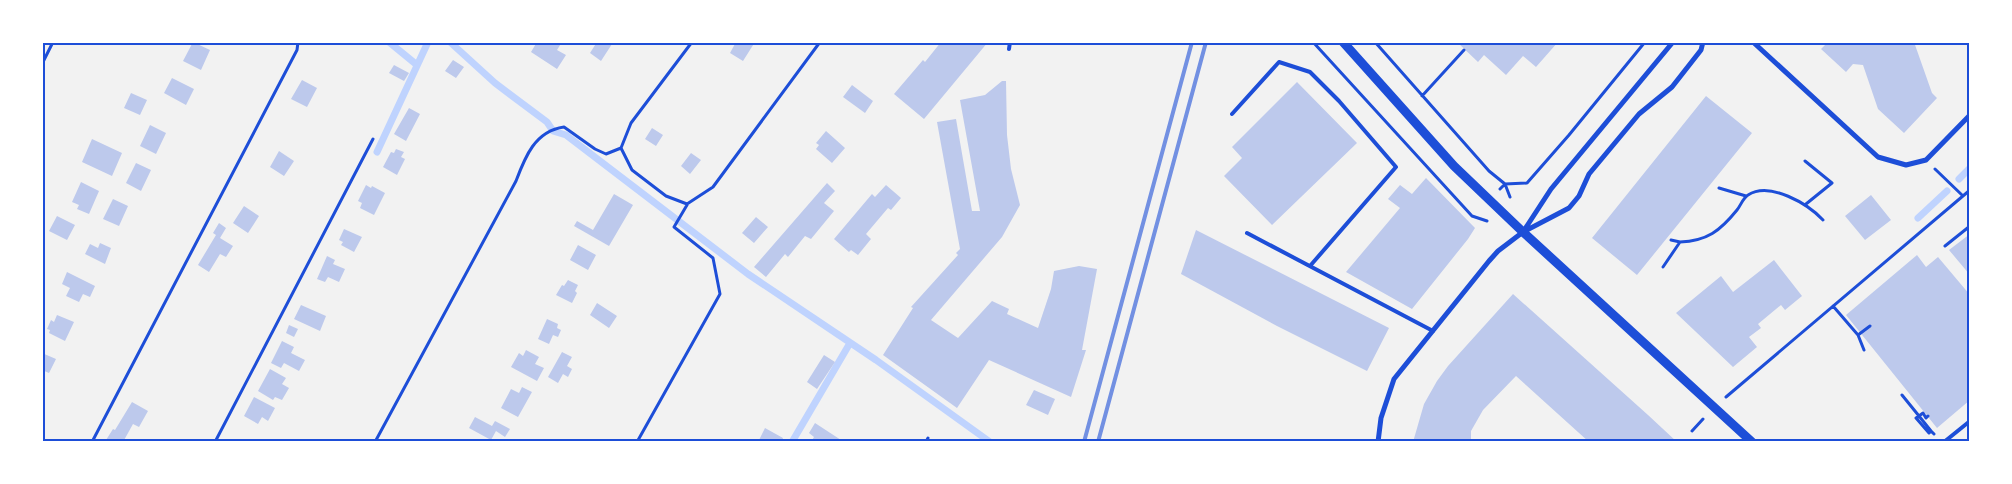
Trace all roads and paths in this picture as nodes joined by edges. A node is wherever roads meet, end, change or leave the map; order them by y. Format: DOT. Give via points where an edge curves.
graph roads {
  1 [pos="53,42"];
  2 [pos="298,42"];
  3 [pos="692,42"];
  4 [pos="820,42"];
  5 [pos="1010,42"];
  6 [pos="1313,42"];
  7 [pos="1343,42"];
  8 [pos="1375,42"];
  9 [pos="1645,42"];
  10 [pos="1673,42"];
  11 [pos="1703,42"];
  12 [pos="1753,42"];
  13 [pos="1008,49"];
  14 [pos="1464,50"];
  15 [pos="42,64"];
  16 [pos="1422,96"];
  17 [pos="1232,114"];
  18 [pos="1970,115"];
  19 [pos="373,139"];
  20 [pos="621,148"];
  21 [pos="1926,160"];
  22 [pos="1805,161"];
  23 [pos="1505,184"];
  24 [pos="1719,188"];
  25 [pos="1970,190"];
  26 [pos="1746,196"];
  27 [pos="1963,196"];
  28 [pos="1489,200"];
  29 [pos="687,204"];
  30 [pos="1805,205"];
  31 [pos="1823,220"];
  32 [pos="1970,226"];
  33 [pos="1523,232"];
  34 [pos="1247,233"];
  35 [pos="1670,240"];
  36 [pos="1680,242"];
  37 [pos="1946,246"];
  38 [pos="1310,266"];
  39 [pos="1663,267"];
  40 [pos="1833,306"];
  41 [pos="1870,326"];
  42 [pos="1433,331"];
  43 [pos="1858,335"];
  44 [pos="1864,350"];
  45 [pos="1902,395"];
  46 [pos="1713,408"];
  47 [pos="1919,416"];
  48 [pos="1928,416"];
  49 [pos="1970,421"];
  50 [pos="1936,436"];
  51 [pos="92,442"];
  52 [pos="215,442"];
  53 [pos="375,442"];
  54 [pos="637,442"];
  55 [pos="1378,442"];
  56 [pos="1752,442"];
  57 [pos="1944,442"];
  1 -- 15 [label="path"];
  2 -- 51 [label="path"];
  3 -- 20 [label="path" via="631,123"];
  4 -- 29 [label="path" via="712,187"];
  5 -- 13 [label="lane"];
  6 -- 28 [label="path" via="1472,216"];
  7 -- 28 [label="street"];
  8 -- 16 [label="path"];
  9 -- 23 [label="path" via="1527,183"];
  10 -- 33 [label="street" via="1551,189"];
  11 -- 33 [label="street" via="1701,50 1672,87 1639,114 1589,174 1579,196 1569,208"];
  12 -- 21 [label="street" via="1878,157 1906,165"];
  14 -- 16 [label="path"];
  16 -- 23 [label="path" via="1489,171"];
  17 -- 38 [label="lane" via="1278,62 1310,72 1396,167"];
  18 -- 21 [label="street"];
  19 -- 52 [label="path"];
  20 -- 29 [label="path" via="632,170 666,196"];
  20 -- 53 [label="path" via="606,154 564,127 549,130 526,153 516,181"];
  21 -- 27 [label="path"];
  22 -- 30 [label="path" via="1832,183"];
  23 -- 28 [label="path"];
  24 -- 26 [label="path"];
  25 -- 27 [label="path"];
  26 -- 30 [label="path" via="1755,191 1768,191 1786,195"];
  26 -- 36 [label="path" via="1724,225 1709,236 1696,242"];
  27 -- 40 [label="path"];
  28 -- 33 [label="street"];
  29 -- 54 [label="path" via="674,227 713,258 720,294"];
  30 -- 31 [label="path"];
  32 -- 37 [label="path"];
  33 -- 42 [label="street" via="1498,251"];
  33 -- 46 [label="street"];
  34 -- 38 [label="lane"];
  35 -- 36 [label="path"];
  36 -- 39 [label="path"];
  38 -- 42 [label="lane"];
  40 -- 43 [label="path"];
  40 -- 46 [label="path"];
  41 -- 43 [label="path"];
  42 -- 55 [label="street" via="1394,379 1381,418"];
  43 -- 44 [label="path"];
  45 -- 47 [label="path"];
  46 -- 56 [label="street"];
  47 -- 48 [label="path" via="1923,413 1926,418"];
  47 -- 50 [label="path"];
  49 -- 57 [label="lane"];
}
